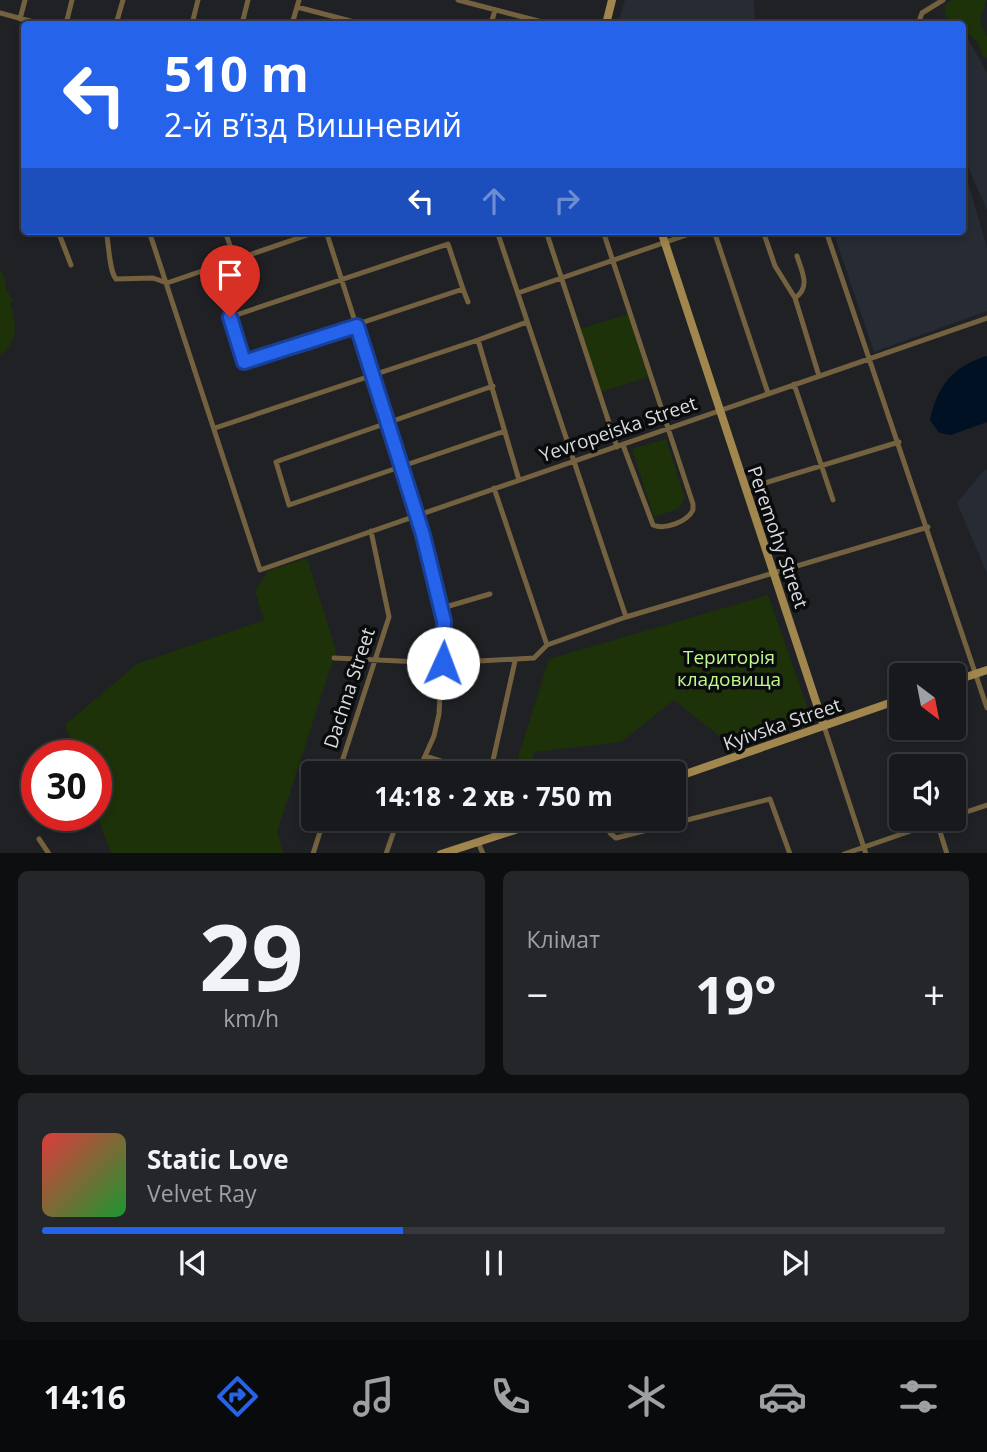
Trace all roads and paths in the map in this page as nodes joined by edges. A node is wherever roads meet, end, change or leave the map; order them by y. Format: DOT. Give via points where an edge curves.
graph roads {
  1 [pos="25,0"];
  2 [pos="72,0"];
  3 [pos="123,0"];
  4 [pos="198,0"];
  5 [pos="248,0"];
  6 [pos="458,0"];
  7 [pos="612,0"];
  8 [pos="943,0"];
  9 [pos="298,3"];
  10 [pos="495,10"];
  11 [pos="0,13"];
  12 [pos="20,19"];
  13 [pos="28,21"];
  14 [pos="67,21"];
  15 [pos="117,21"];
  16 [pos="193,21"];
  17 [pos="243,21"];
  18 [pos="293,21"];
  19 [pos="342,21"];
  20 [pos="492,21"];
  21 [pos="538,21"];
  22 [pos="607,21"];
  23 [pos="919,21"];
  24 [pos="60,235"];
  25 [pos="107,235"];
  26 [pos="150,235"];
  27 [pos="226,235"];
  28 [pos="307,235"];
  29 [pos="327,235"];
  30 [pos="498,235"];
  31 [pos="547,235"];
  32 [pos="604,235"];
  33 [pos="662,235"];
  34 [pos="687,235"];
  35 [pos="715,235"];
  36 [pos="764,235"];
  37 [pos="827,235"];
  38 [pos="665,243"];
  39 [pos="797,256"];
  40 [pos="235,260"];
  41 [pos="613,262"];
  42 [pos="71,265"];
  43 [pos="341,278"];
  44 [pos="562,279"];
  45 [pos="167,283"];
  46 [pos="463,289"];
  47 [pos="517,293"];
  48 [pos="795,298"];
  49 [pos="468,302"];
  50 [pos="987,318"];
  51 [pos="527,322"];
  52 [pos="357,326"];
  53 [pos="478,340"];
  54 [pos="870,357"];
  55 [pos="373,376"];
  56 [pos="819,376"];
  57 [pos="794,384"];
  58 [pos="493,386"];
  59 [pos="768,393"];
  60 [pos="719,411"];
  61 [pos="388,423"];
  62 [pos="215,429"];
  63 [pos="669,429"];
  64 [pos="505,431"];
  65 [pos="899,442"];
  66 [pos="620,446"];
  67 [pos="574,462"];
  68 [pos="822,466"];
  69 [pos="402,467"];
  70 [pos="519,480"];
  71 [pos="494,488"];
  72 [pos="745,489"];
  73 [pos="834,500"];
  74 [pos="417,515"];
  75 [pos="928,527"];
  76 [pos="371,531"];
  77 [pos="774,575"];
  78 [pos="491,594"];
  79 [pos="442,608"];
  80 [pos="625,617"];
  81 [pos="547,645"];
  82 [pos="334,659"];
  83 [pos="515,661"];
  84 [pos="375,662"];
  85 [pos="443,663"];
  86 [pos="987,670"];
  87 [pos="976,673"];
  88 [pos="966,677"];
  89 [pos="889,703"];
  90 [pos="987,708"];
  91 [pos="824,726"];
  92 [pos="425,756"];
  93 [pos="342,761"];
  94 [pos="423,761"];
  95 [pos="441,761"];
  96 [pos="493,761"];
  97 [pos="686,774"];
  98 [pos="987,804"];
  99 [pos="966,812"];
  100 [pos="686,820"];
  101 [pos="320,831"];
  102 [pos="394,831"];
  103 [pos="512,831"];
  104 [pos="610,831"];
  105 [pos="644,831"];
  106 [pos="914,831"];
  107 [pos="940,831"];
  108 [pos="39,839"];
  109 [pos="478,842"];
  110 [pos="865,850"];
  111 [pos="49,853"];
  112 [pos="313,853"];
  113 [pos="386,853"];
  114 [pos="441,853"];
  115 [pos="483,853"];
  116 [pos="790,853"];
  117 [pos="844,853"];
  118 [pos="947,853"];
  1 -- 12 [label="street"];
  2 -- 14 [label="street"];
  3 -- 15 [label="street"];
  4 -- 16 [label="street"];
  5 -- 17 [label="street"];
  6 -- 10 [label="street"];
  7 -- 22 [label="street"];
  8 -- 23 [label="street" via="922,13"];
  9 -- 18 [label="street"];
  9 -- 19 [label="street"];
  10 -- 20 [label="street"];
  10 -- 21 [label="street"];
  11 -- 12 [label="street"];
  12 -- 13 [label="street"];
  24 -- 42 [label="street"];
  25 -- 45 [label="street" via="111,274 116,279 153,278"];
  26 -- 45 [label="street"];
  27 -- 40 [label="street"];
  28 -- 40 [label="street"];
  29 -- 43 [label="street"];
  30 -- 47 [label="street"];
  31 -- 44 [label="street"];
  32 -- 41 [label="street"];
  33 -- 38 [label="street, Peremohy Street"];
  34 -- 38 [label="street"];
  35 -- 59 [label="street"];
  36 -- 48 [label="street" via="775,266"];
  37 -- 54 [label="street"];
  38 -- 41 [label="street"];
  38 -- 60 [label="street, Peremohy Street"];
  39 -- 48 [label="street" via="805,283"];
  40 -- 45 [label="street"];
  41 -- 44 [label="street"];
  41 -- 63 [label="street"];
  43 -- 46 [label="street" via="448,244"];
  43 -- 52 [label="street"];
  43 -- 52 [label="street" via="230,317 244,362"];
  44 -- 47 [label="street"];
  44 -- 66 [label="street"];
  45 -- 62 [label="street"];
  46 -- 49 [label="street"];
  46 -- 52 [label="street"];
  47 -- 51 [label="street"];
  48 -- 56 [label="street"];
  50 -- 54 [label="street, Yevropeiska Street"];
  51 -- 53 [label="street"];
  51 -- 67 [label="street"];
  52 -- 55 [label="street"];
  53 -- 55 [label="street"];
  53 -- 58 [label="street"];
  54 -- 56 [label="street, Yevropeiska Street"];
  54 -- 65 [label="street"];
  55 -- 61 [label="street"];
  55 -- 62 [label="street"];
  56 -- 57 [label="street, Yevropeiska Street"];
  57 -- 59 [label="street, Yevropeiska Street"];
  57 -- 68 [label="street"];
  58 -- 61 [label="street"];
  58 -- 64 [label="street"];
  59 -- 60 [label="street, Yevropeiska Street"];
  60 -- 63 [label="street, Yevropeiska Street"];
  60 -- 72 [label="street, Peremohy Street"];
  61 -- 69 [label="street"];
  61 -- 69 [label="street" via="276,462 289,505"];
  62 -- 76 [label="street, Yevropeiska Street" via="260,570"];
  63 -- 66 [label="street, Yevropeiska Street"];
  63 -- 66 [label="street" via="693,510 687,519 662,528 650,522"];
  64 -- 69 [label="street"];
  64 -- 70 [label="street"];
  65 -- 68 [label="street"];
  65 -- 75 [label="street"];
  66 -- 67 [label="street, Yevropeiska Street"];
  67 -- 70 [label="street, Yevropeiska Street"];
  67 -- 80 [label="street"];
  68 -- 72 [label="street"];
  68 -- 73 [label="street"];
  69 -- 74 [label="street"];
  70 -- 71 [label="street, Yevropeiska Street"];
  71 -- 74 [label="street, Yevropeiska Street"];
  71 -- 81 [label="street"];
  72 -- 77 [label="street, Peremohy Street"];
  74 -- 76 [label="street, Yevropeiska Street"];
  74 -- 79 [label="street"];
  75 -- 77 [label="street"];
  75 -- 87 [label="street"];
  76 -- 84 [label="street, Dachna Street" via="389,611"];
  77 -- 80 [label="street"];
  77 -- 91 [label="street, Peremohy Street"];
  78 -- 79 [label="street"];
  79 -- 85 [label="street"];
  80 -- 81 [label="street"];
  81 -- 83 [label="street" via="534,658"];
  82 -- 84 [label="street"];
  83 -- 85 [label="street"];
  83 -- 96 [label="street"];
  84 -- 85 [label="street"];
  84 -- 93 [label="street, Dachna Street"];
  85 -- 92 [label="street" via="439,715"];
  86 -- 87 [label="street"];
  87 -- 88 [label="street"];
  87 -- 90 [label="street"];
  89 -- 91 [label="street, Kyivska Street"];
  91 -- 97 [label="street, Kyivska Street"];
  91 -- 110 [label="street, Peremohy Street"];
  92 -- 94 [label="street"];
  92 -- 95 [label="street"];
  98 -- 99 [label="street"];
  100 -- 116 [label="street" via="770,799"];
  101 -- 112 [label="street"];
  102 -- 113 [label="street"];
  103 -- 109 [label="street"];
  104 -- 105 [label="street" via="616,838"];
  106 -- 110 [label="street"];
  107 -- 118 [label="street"];
  108 -- 111 [label="street"];
  109 -- 114 [label="street"];
  109 -- 115 [label="street"];
  110 -- 117 [label="street"];
}
